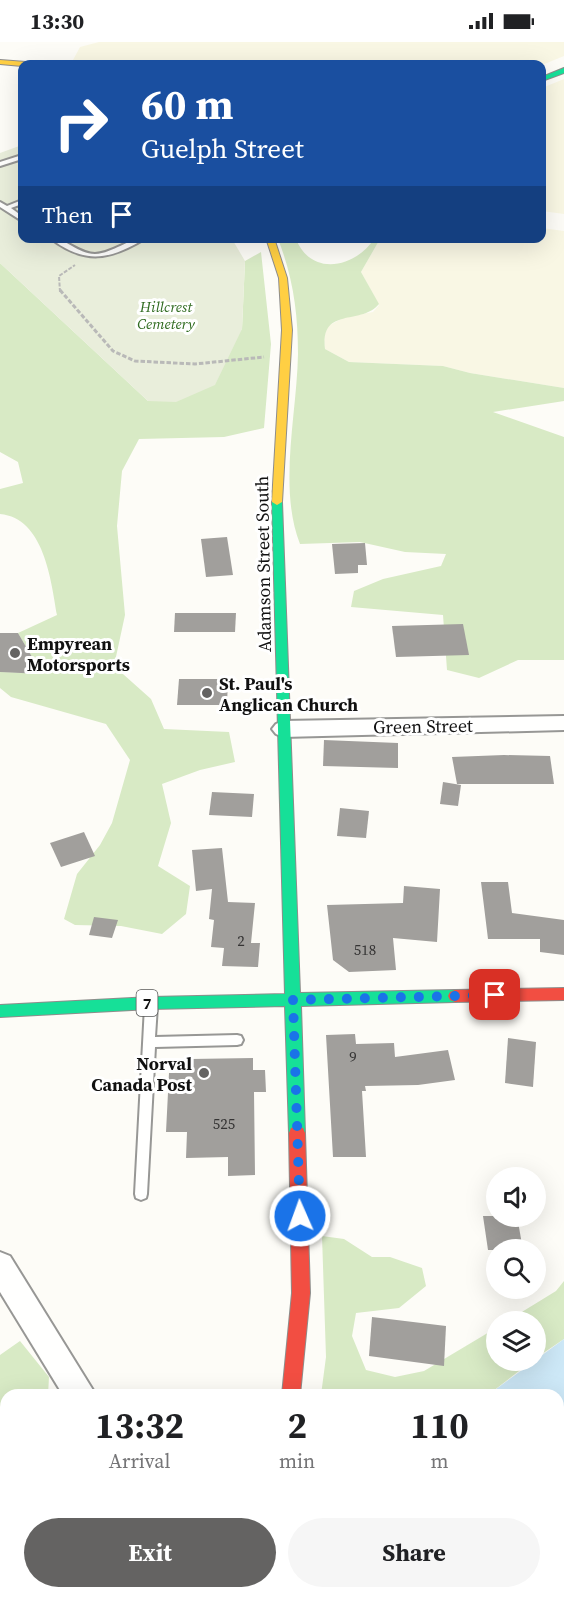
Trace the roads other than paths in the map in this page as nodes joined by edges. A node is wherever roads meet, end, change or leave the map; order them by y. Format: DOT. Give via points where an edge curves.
graph roads {
  1 [pos="0,62"];
  2 [pos="18,63"];
  3 [pos="564,70"];
  4 [pos="546,77"];
  5 [pos="18,158"];
  6 [pos="0,164"];
  7 [pos="18,203"];
  8 [pos="3,206"];
  9 [pos="18,216"];
  10 [pos="60,243"];
  11 [pos="131,243"];
  12 [pos="271,243"];
  13 [pos="564,723"];
  14 [pos="283,729"];
  15 [pos="564,994"];
  16 [pos="293,1000"];
  17 [pos="151,1003"];
  18 [pos="0,1011"];
  19 [pos="237,1040"];
  20 [pos="150,1042"];
  21 [pos="141,1194"];
  22 [pos="0,1266"];
  23 [pos="77,1389"];
  24 [pos="292,1389"];
  1 -- 2 [label="main road"];
  3 -- 4 [label="main road"];
  5 -- 6 [label="lane"];
  7 -- 8 [label="lane"];
  8 -- 9 [label="lane"];
  10 -- 11 [label="lane" via="80,256 100,256"];
  12 -- 14 [label="main road, Adamson Street South" via="285,290 277,507"];
  13 -- 14 [label="street, Green Street"];
  14 -- 16 [label="main road, Adamson Street South"];
  15 -- 16 [label="main road, 7"];
  16 -- 17 [label="main road, 7"];
  16 -- 24 [label="main road, Adamson Street South" via="301,1293"];
  17 -- 18 [label="main road, 7"];
  17 -- 20 [label="lane"];
  19 -- 20 [label="lane"];
  20 -- 21 [label="lane"];
  22 -- 23 [label="street"];
}
